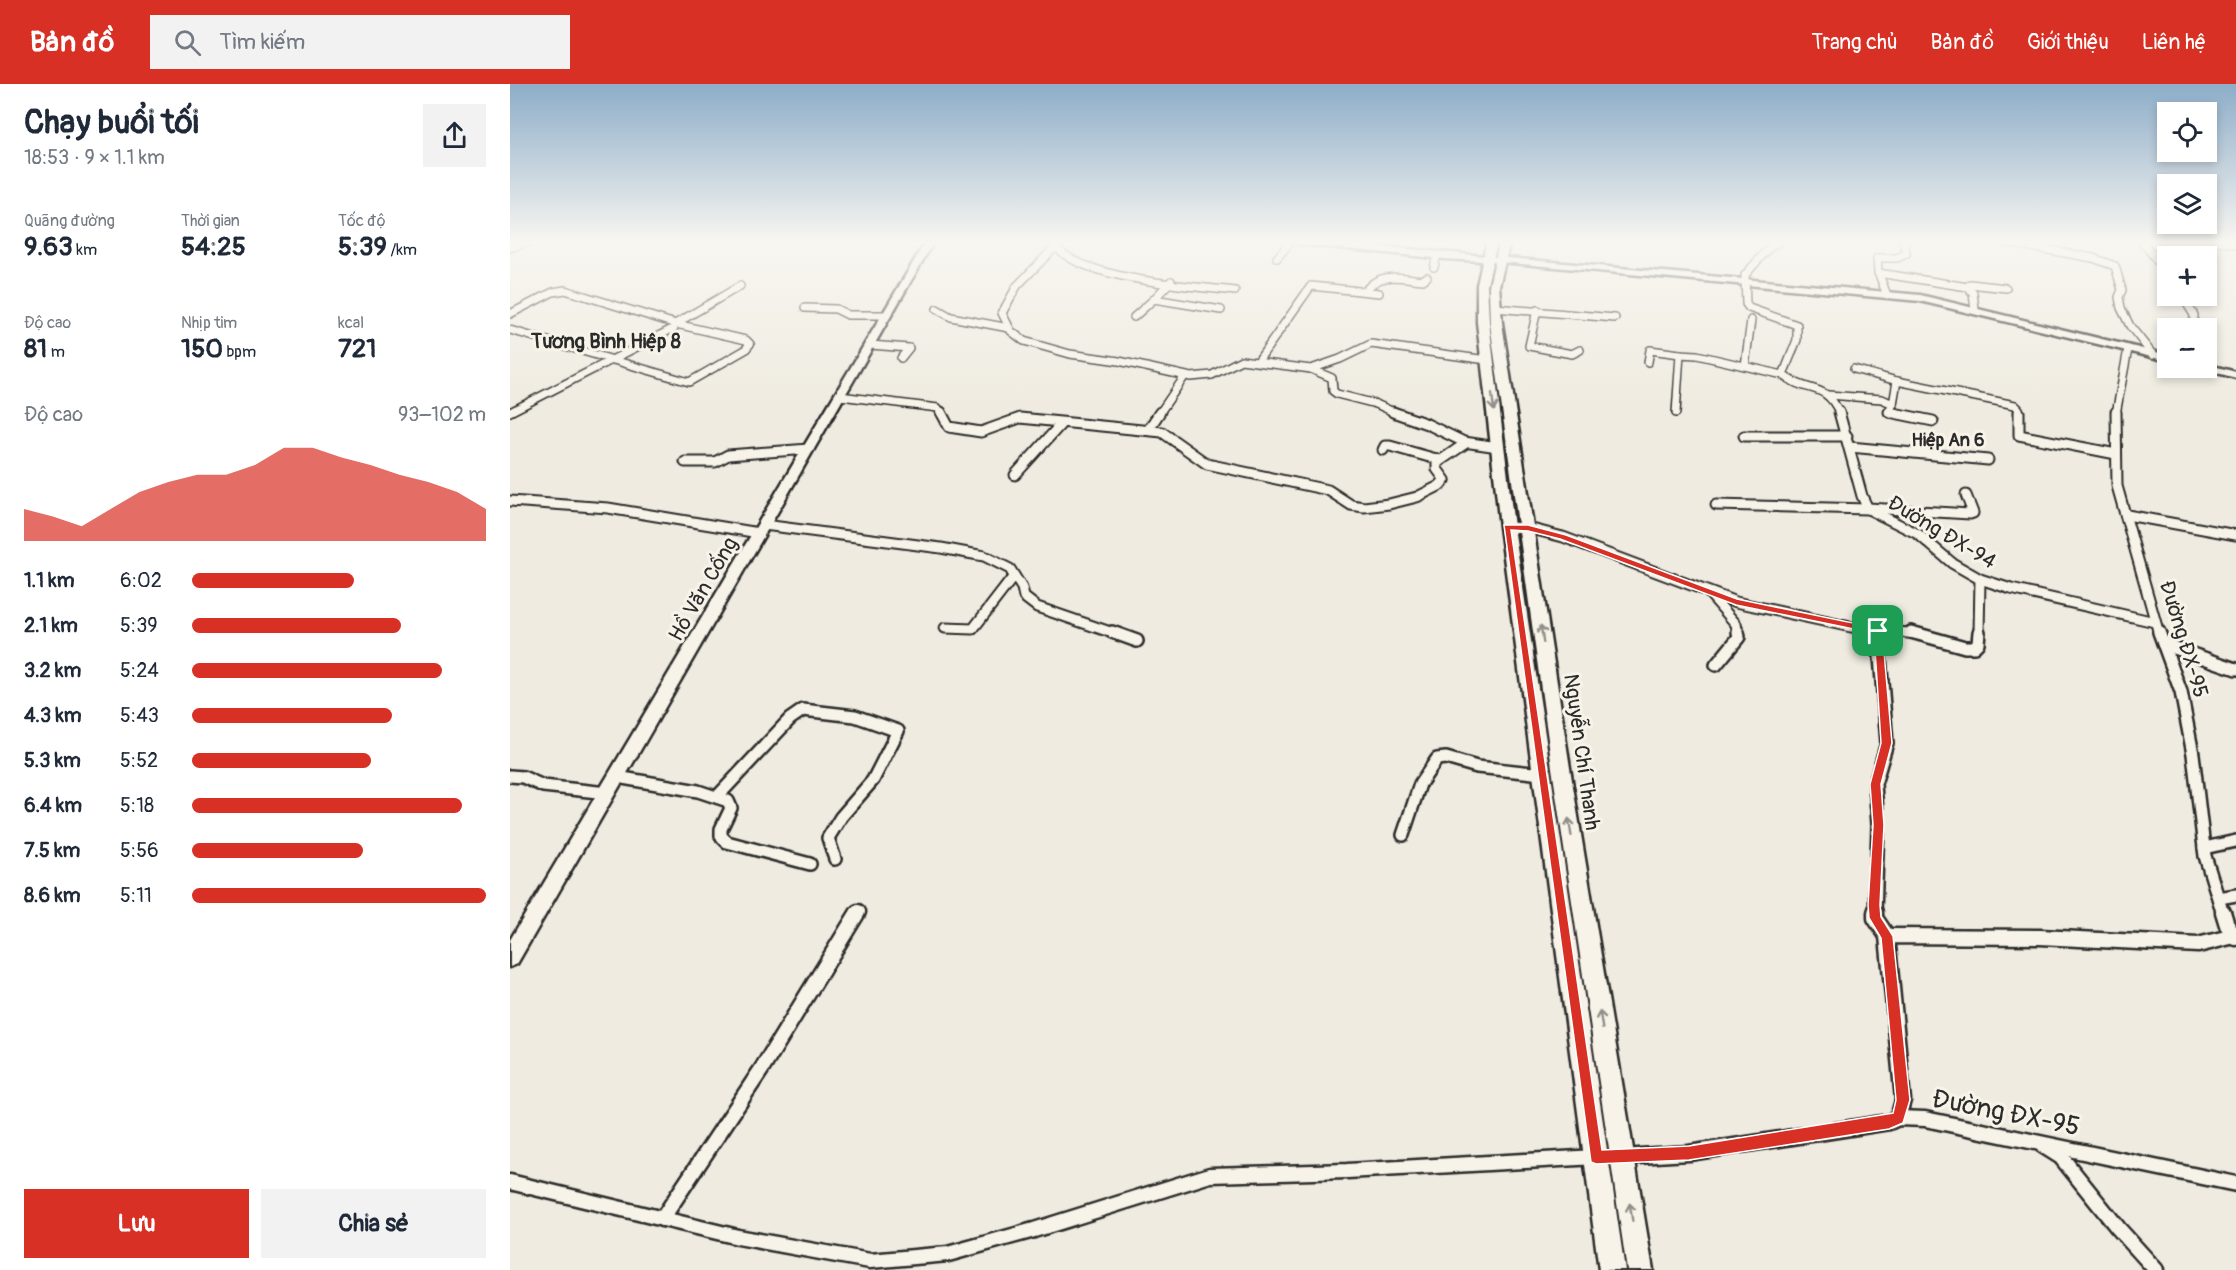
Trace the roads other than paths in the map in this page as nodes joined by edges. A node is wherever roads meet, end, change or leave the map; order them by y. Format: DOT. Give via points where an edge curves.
graph roads {
  1 [pos="545,296"];
  2 [pos="586,296"];
  3 [pos="722,296"];
  4 [pos="898,296"];
  5 [pos="1011,296"];
  6 [pos="1157,296"];
  7 [pos="1304,296"];
  8 [pos="1484,296"];
  9 [pos="1494,296"];
  10 [pos="1747,296"];
  11 [pos="1902,296"];
  12 [pos="1973,296"];
  13 [pos="2119,296"];
  14 [pos="1154,299"];
  15 [pos="806,308"];
  16 [pos="1495,308"];
  17 [pos="937,309"];
  18 [pos="1221,310"];
  19 [pos="1537,310"];
  20 [pos="1975,310"];
  21 [pos="510,314"];
  22 [pos="887,315"];
  23 [pos="1134,317"];
  24 [pos="1615,318"];
  25 [pos="1751,320"];
  26 [pos="675,324"];
  27 [pos="1009,328"];
  28 [pos="510,330"];
  29 [pos="870,345"];
  30 [pos="2128,349"];
  31 [pos="1580,350"];
  32 [pos="1680,354"];
  33 [pos="2153,355"];
  34 [pos="2157,356"];
  35 [pos="901,358"];
  36 [pos="609,359"];
  37 [pos="1494,360"];
  38 [pos="1258,361"];
  39 [pos="1648,362"];
  40 [pos="1745,366"];
  41 [pos="1311,369"];
  42 [pos="1854,369"];
  43 [pos="2217,370"];
  44 [pos="1783,375"];
  45 [pos="2236,375"];
  46 [pos="1185,376"];
  47 [pos="1897,381"];
  48 [pos="1828,395"];
  49 [pos="840,396"];
  50 [pos="1893,404"];
  51 [pos="510,412"];
  52 [pos="1676,413"];
  53 [pos="1933,421"];
  54 [pos="1062,423"];
  55 [pos="1148,430"];
  56 [pos="1744,436"];
  57 [pos="1847,436"];
  58 [pos="1466,442"];
  59 [pos="1498,447"];
  60 [pos="1850,447"];
  61 [pos="809,449"];
  62 [pos="1383,450"];
  63 [pos="2116,454"];
  64 [pos="1440,460"];
  65 [pos="1988,460"];
  66 [pos="685,462"];
  67 [pos="1015,475"];
  68 [pos="1966,495"];
  69 [pos="510,501"];
  70 [pos="1716,505"];
  71 [pos="1868,509"];
  72 [pos="2127,514"];
  73 [pos="1507,527"];
  74 [pos="1528,528"];
  75 [pos="762,529"];
  76 [pos="2236,535"];
  77 [pos="1014,576"];
  78 [pos="1980,579"];
  79 [pos="1708,592"];
  80 [pos="2155,622"];
  81 [pos="945,628"];
  82 [pos="1878,631"];
  83 [pos="1137,641"];
  84 [pos="2163,644"];
  85 [pos="1716,665"];
  86 [pos="2236,669"];
  87 [pos="1542,774"];
  88 [pos="510,776"];
  89 [pos="616,777"];
  90 [pos="607,794"];
  91 [pos="717,796"];
  92 [pos="1403,835"];
  93 [pos="2236,841"];
  94 [pos="2204,848"];
  95 [pos="835,859"];
  96 [pos="810,864"];
  97 [pos="2236,895"];
  98 [pos="2219,898"];
  99 [pos="858,912"];
  100 [pos="1887,936"];
  101 [pos="2235,937"];
  102 [pos="510,958"];
  103 [pos="1898,1118"];
  104 [pos="2037,1142"];
  105 [pos="1596,1157"];
  106 [pos="1622,1157"];
  107 [pos="510,1182"];
  108 [pos="2236,1184"];
  109 [pos="662,1219"];
  110 [pos="1612,1270"];
  111 [pos="1640,1270"];
  112 [pos="2156,1270"];
  1 -- 21 [label="street"];
  2 -- 26 [label="street"];
  3 -- 26 [label="street"];
  4 -- 22 [label="street, Hồ Văn Cống"];
  5 -- 27 [label="street" via="1002,313"];
  6 -- 14 [label="street"];
  7 -- 38 [label="street"];
  8 -- 37 [label="main road, Nguyễn Chí Thanh"];
  9 -- 16 [label="main road, Nguyễn Chí Thanh"];
  10 -- 44 [label="street" via="1749,308 1797,325 1797,346"];
  11 -- 20 [label="street"];
  12 -- 20 [label="street"];
  13 -- 33 [label="street" via="2130,326"];
  14 -- 18 [label="street"];
  14 -- 23 [label="street"];
  15 -- 22 [label="street" via="836,309 848,315"];
  16 -- 19 [label="street"];
  16 -- 37 [label="main road, Nguyễn Chí Thanh"];
  17 -- 27 [label="street" via="948,317"];
  19 -- 24 [label="street"];
  19 -- 31 [label="street" via="1529,346 1572,354"];
  20 -- 30 [label="street"];
  22 -- 29 [label="street, Hồ Văn Cống"];
  25 -- 40 [label="street"];
  26 -- 36 [label="street" via="674,328"];
  26 -- 36 [label="street" via="750,344 689,382"];
  27 -- 46 [label="street" via="1046,348"];
  28 -- 36 [label="street"];
  29 -- 35 [label="street" via="909,348"];
  29 -- 49 [label="street, Hồ Văn Cống"];
  30 -- 33 [label="street"];
  30 -- 63 [label="street, Đường ĐX-95" via="2116,409"];
  32 -- 39 [label="street" via="1650,350"];
  32 -- 40 [label="street"];
  32 -- 52 [label="street"];
  33 -- 34 [label="street"];
  36 -- 51 [label="street"];
  37 -- 41 [label="street" via="1371,344"];
  37 -- 59 [label="main road, Nguyễn Chí Thanh, one-way"];
  37 -- 74 [label="main road, Nguyễn Chí Thanh"];
  38 -- 41 [label="street"];
  38 -- 46 [label="street" via="1230,362 1209,377"];
  40 -- 44 [label="street"];
  41 -- 58 [label="street" via="1332,378 1337,394 1376,404"];
  42 -- 47 [label="street"];
  43 -- 45 [label="street"];
  44 -- 48 [label="street"];
  46 -- 55 [label="street"];
  47 -- 50 [label="street"];
  47 -- 63 [label="street" via="2015,405 2019,408 2020,435"];
  48 -- 50 [label="street" via="1882,399"];
  48 -- 57 [label="street, Đường ĐX-94" via="1833,398"];
  49 -- 54 [label="street" via="938,408 949,427 965,431 981,432 1020,418"];
  49 -- 61 [label="street, Hồ Văn Cống"];
  50 -- 53 [label="street" via="1891,414"];
  54 -- 55 [label="street"];
  54 -- 67 [label="street"];
  55 -- 64 [label="street" via="1169,434 1207,464 1331,491 1356,506 1412,500 1424,495 1445,480 1437,469"];
  56 -- 57 [label="street"];
  57 -- 60 [label="street, Đường ĐX-94"];
  58 -- 59 [label="street"];
  58 -- 64 [label="street"];
  59 -- 73 [label="main road, Nguyễn Chí Thanh"];
  60 -- 65 [label="street"];
  60 -- 71 [label="street, Đường ĐX-94"];
  61 -- 66 [label="street" via="729,455 715,462"];
  61 -- 75 [label="street, Hồ Văn Cống"];
  62 -- 64 [label="street" via="1390,446"];
  63 -- 72 [label="street, Đường ĐX-95" via="2117,486"];
  68 -- 71 [label="street" via="1973,513 1970,514"];
  69 -- 75 [label="street" via="608,508"];
  70 -- 71 [label="street"];
  71 -- 78 [label="street, Đường ĐX-94" via="1918,534 1952,563"];
  72 -- 76 [label="street"];
  72 -- 80 [label="street, Đường ĐX-95"];
  73 -- 74 [label="street"];
  73 -- 87 [label="main road, Nguyễn Chí Thanh"];
  74 -- 79 [label="street" via="1563,537"];
  106 -- 74 [label="main road, Nguyễn Chí Thanh, one-way"];
  75 -- 77 [label="street" via="941,548 1000,564"];
  75 -- 89 [label="street, Hồ Văn Cống"];
  77 -- 81 [label="street" via="973,629"];
  77 -- 83 [label="street" via="1024,597 1037,607"];
  78 -- 80 [label="street, Đường ĐX-94"];
  78 -- 82 [label="street" via="1981,620 1974,647 1910,632"];
  79 -- 82 [label="street" via="1772,611"];
  79 -- 85 [label="street" via="1736,624 1739,638"];
  80 -- 84 [label="street, Đường ĐX-95"];
  82 -- 100 [label="street" via="1887,743 1875,784 1878,825 1874,905 1875,918"];
  84 -- 86 [label="street"];
  84 -- 94 [label="street, Đường ĐX-95" via="2181,692"];
  87 -- 92 [label="street" via="1437,759 1420,785"];
  87 -- 105 [label="main road, Nguyễn Chí Thanh"];
  88 -- 90 [label="street" via="543,786"];
  89 -- 90 [label="street, Hồ Văn Cống"];
  89 -- 91 [label="street"];
  90 -- 102 [label="street, Hồ Văn Cống"];
  91 -- 95 [label="street" via="803,710 855,716 898,731 873,780 828,838"];
  91 -- 96 [label="street" via="728,801 731,808 721,829 727,842"];
  93 -- 94 [label="street"];
  94 -- 98 [label="street, Đường ĐX-95"];
  97 -- 98 [label="street"];
  98 -- 101 [label="street, Đường ĐX-95"];
  99 -- 109 [label="street" via="778,1044"];
  100 -- 101 [label="street" via="2040,937 2198,945"];
  100 -- 103 [label="street" via="1903,1100"];
  103 -- 104 [label="street, Đường ĐX-95" via="1925,1119"];
  103 -- 106 [label="street, Đường ĐX-95" via="1689,1153"];
  104 -- 108 [label="street, Đường ĐX-95"];
  104 -- 112 [label="street" via="2061,1157"];
  105 -- 106 [label="main road"];
  105 -- 109 [label="street" via="1206,1175 1034,1230 948,1254 916,1258 870,1261 816,1253"];
  105 -- 110 [label="main road, Nguyễn Chí Thanh"];
  111 -- 106 [label="main road, Nguyễn Chí Thanh, one-way"];
  107 -- 109 [label="street"];
}
